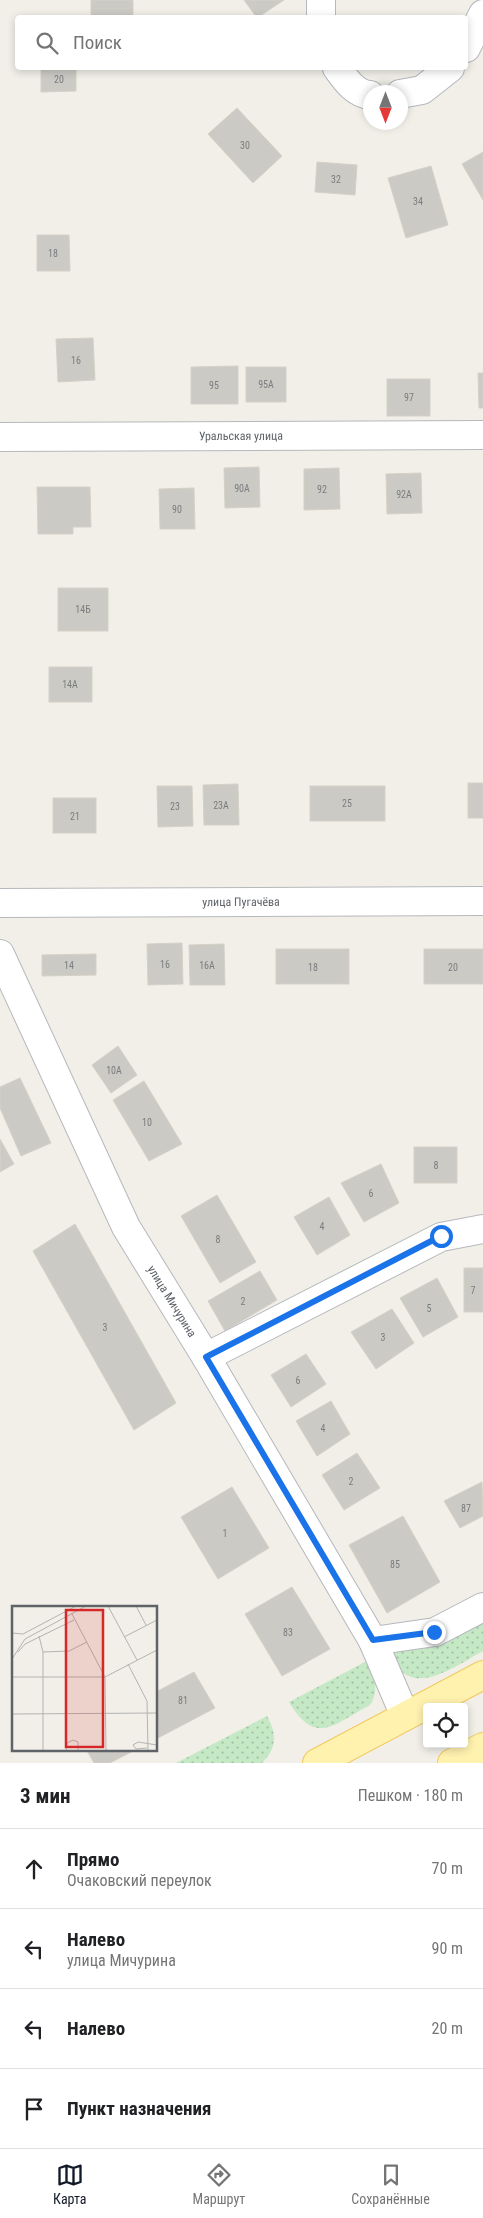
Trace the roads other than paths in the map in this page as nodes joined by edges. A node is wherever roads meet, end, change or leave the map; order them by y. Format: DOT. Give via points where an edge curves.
graph roads {
  1 [pos="321,0"];
  2 [pos="483,14"];
  3 [pos="321,15"];
  4 [pos="468,44"];
  5 [pos="338,70"];
  6 [pos="447,70"];
  7 [pos="408,93"];
  8 [pos="363,94"];
  9 [pos="483,435"];
  10 [pos="0,437"];
  11 [pos="483,901"];
  12 [pos="0,904"];
  13 [pos="0,954"];
  14 [pos="483,1229"];
  15 [pos="206,1357"];
  16 [pos="483,1607"];
  17 [pos="373,1640"];
  18 [pos="483,1675"];
  19 [pos="405,1716"];
  20 [pos="483,1746"];
  21 [pos="317,1763"];
  22 [pos="452,1763"];
  1 -- 3 [label="street"];
  2 -- 4 [label="street"];
  5 -- 8 [label="street" via="347,82"];
  6 -- 7 [label="street" via="422,90"];
  9 -- 10 [label="street, Уральская улица"];
  11 -- 12 [label="street, улица Пугачёва"];
  13 -- 15 [label="street, улица Мичурина" via="126,1227"];
  14 -- 15 [label="street" via="441,1236"];
  15 -- 17 [label="street, улица Мичурина"];
  16 -- 17 [label="street" via="434,1632"];
  17 -- 19 [label="street, улица Мичурина"];
  18 -- 19 [label="main road"];
  19 -- 21 [label="main road"];
  20 -- 22 [label="main road"];
}
